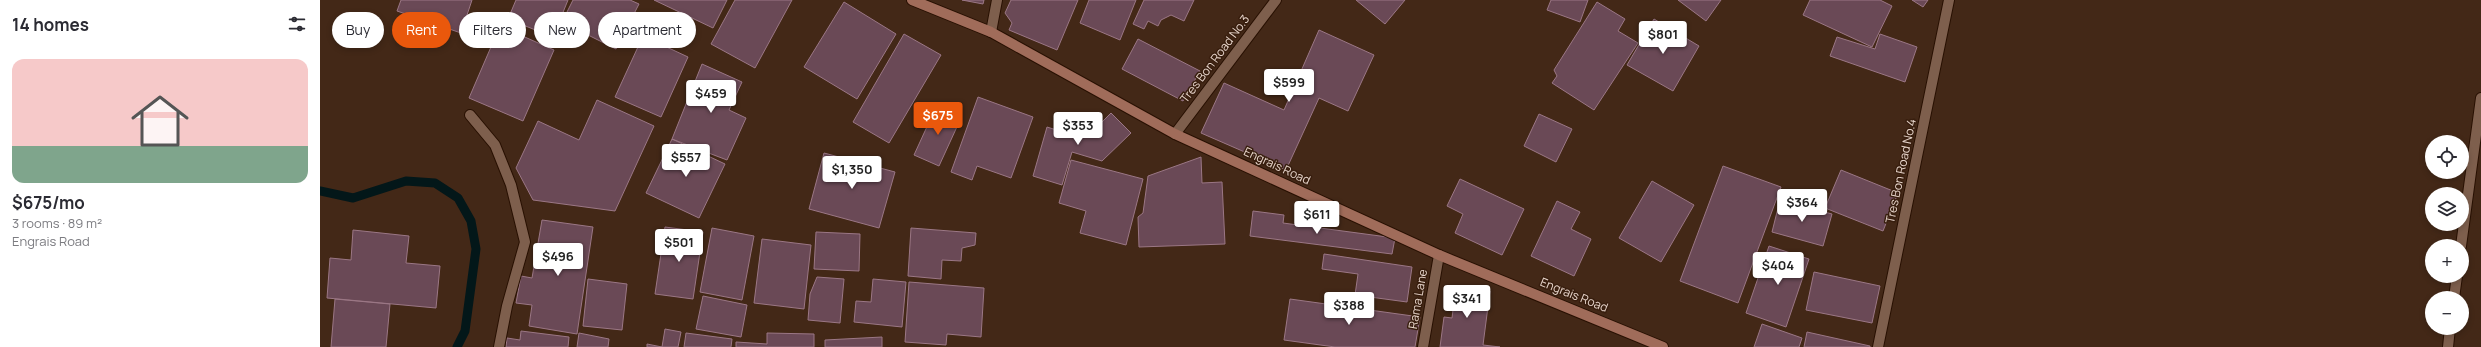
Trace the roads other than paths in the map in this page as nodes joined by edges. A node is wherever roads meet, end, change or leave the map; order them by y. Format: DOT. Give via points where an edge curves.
graph roads {
  1 [pos="912,0"];
  2 [pos="998,0"];
  3 [pos="1276,0"];
  4 [pos="1949,0"];
  5 [pos="991,32"];
  6 [pos="2481,98"];
  7 [pos="2480,114"];
  8 [pos="470,115"];
  9 [pos="1175,134"];
  10 [pos="2462,239"];
  11 [pos="1439,255"];
  12 [pos="2449,335"];
  13 [pos="499,347"];
  14 [pos="1423,347"];
  15 [pos="1663,347"];
  16 [pos="1878,347"];
  17 [pos="2448,347"];
  1 -- 5 [label="street, Engrais Road"];
  2 -- 5 [label="street"];
  3 -- 9 [label="street, Tres Bon Road No.3"];
  4 -- 16 [label="street, Tres Bon Road No.4"];
  5 -- 9 [label="street, Engrais Road"];
  6 -- 7 [label="street"];
  7 -- 10 [label="street"];
  8 -- 13 [label="street" via="495,145 511,185 525,242 507,306"];
  9 -- 11 [label="street, Engrais Road"];
  11 -- 14 [label="street, Rama Lane"];
  11 -- 15 [label="street, Engrais Road"];
  12 -- 17 [label="street"];
}
